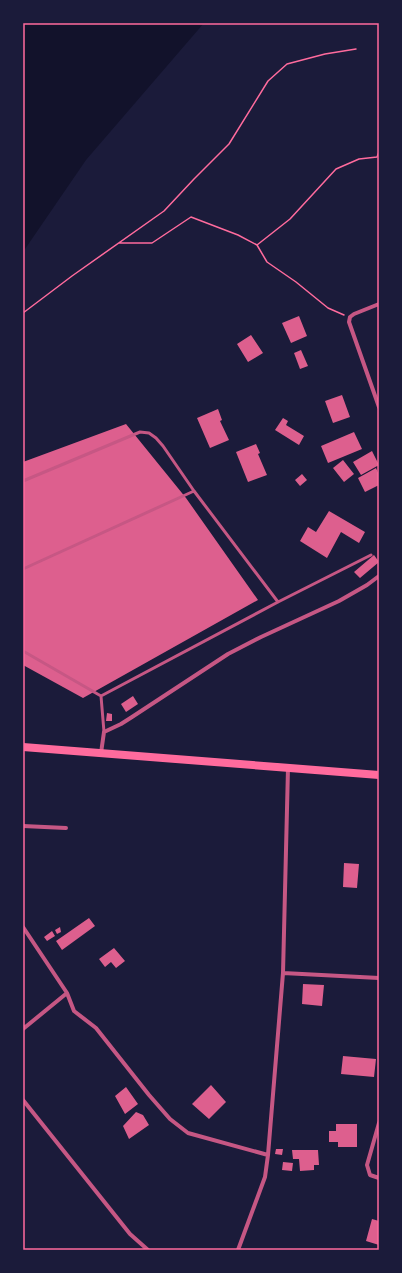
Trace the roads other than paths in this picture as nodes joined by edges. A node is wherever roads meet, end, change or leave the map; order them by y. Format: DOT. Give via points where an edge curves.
graph roads {
  1 [pos="379,304"];
  2 [pos="379,407"];
  3 [pos="23,481"];
  4 [pos="194,492"];
  5 [pos="371,555"];
  6 [pos="23,569"];
  7 [pos="379,576"];
  8 [pos="278,602"];
  9 [pos="23,651"];
  10 [pos="101,696"];
  11 [pos="104,732"];
  12 [pos="23,747"];
  13 [pos="101,753"];
  14 [pos="288,768"];
  15 [pos="379,775"];
  16 [pos="23,826"];
  17 [pos="66,828"];
  18 [pos="23,927"];
  19 [pos="283,973"];
  20 [pos="379,978"];
  21 [pos="67,993"];
  22 [pos="23,1029"];
  23 [pos="23,1100"];
  24 [pos="379,1123"];
  25 [pos="268,1155"];
  26 [pos="379,1178"];
  27 [pos="148,1250"];
  28 [pos="238,1250"];
  1 -- 2 [label="street" via="354,314 349,322"];
  3 -- 4 [label="lane" via="140,432 149,433 156,438"];
  4 -- 6 [label="lane"];
  4 -- 8 [label="lane"];
  5 -- 8 [label="lane"];
  7 -- 11 [label="street" via="339,601 228,654 132,717"];
  8 -- 10 [label="lane"];
  9 -- 10 [label="lane"];
  10 -- 11 [label="lane"];
  11 -- 13 [label="street"];
  12 -- 13 [label="main road"];
  13 -- 14 [label="main road"];
  14 -- 15 [label="main road"];
  14 -- 19 [label="street"];
  16 -- 17 [label="street"];
  18 -- 21 [label="street"];
  19 -- 20 [label="street"];
  19 -- 25 [label="street"];
  21 -- 22 [label="street"];
  21 -- 25 [label="street" via="74,1011 96,1028 170,1119 188,1133"];
  23 -- 27 [label="street" via="130,1234"];
  24 -- 26 [label="street" via="367,1165 370,1175"];
  25 -- 28 [label="street" via="266,1177"];
}
